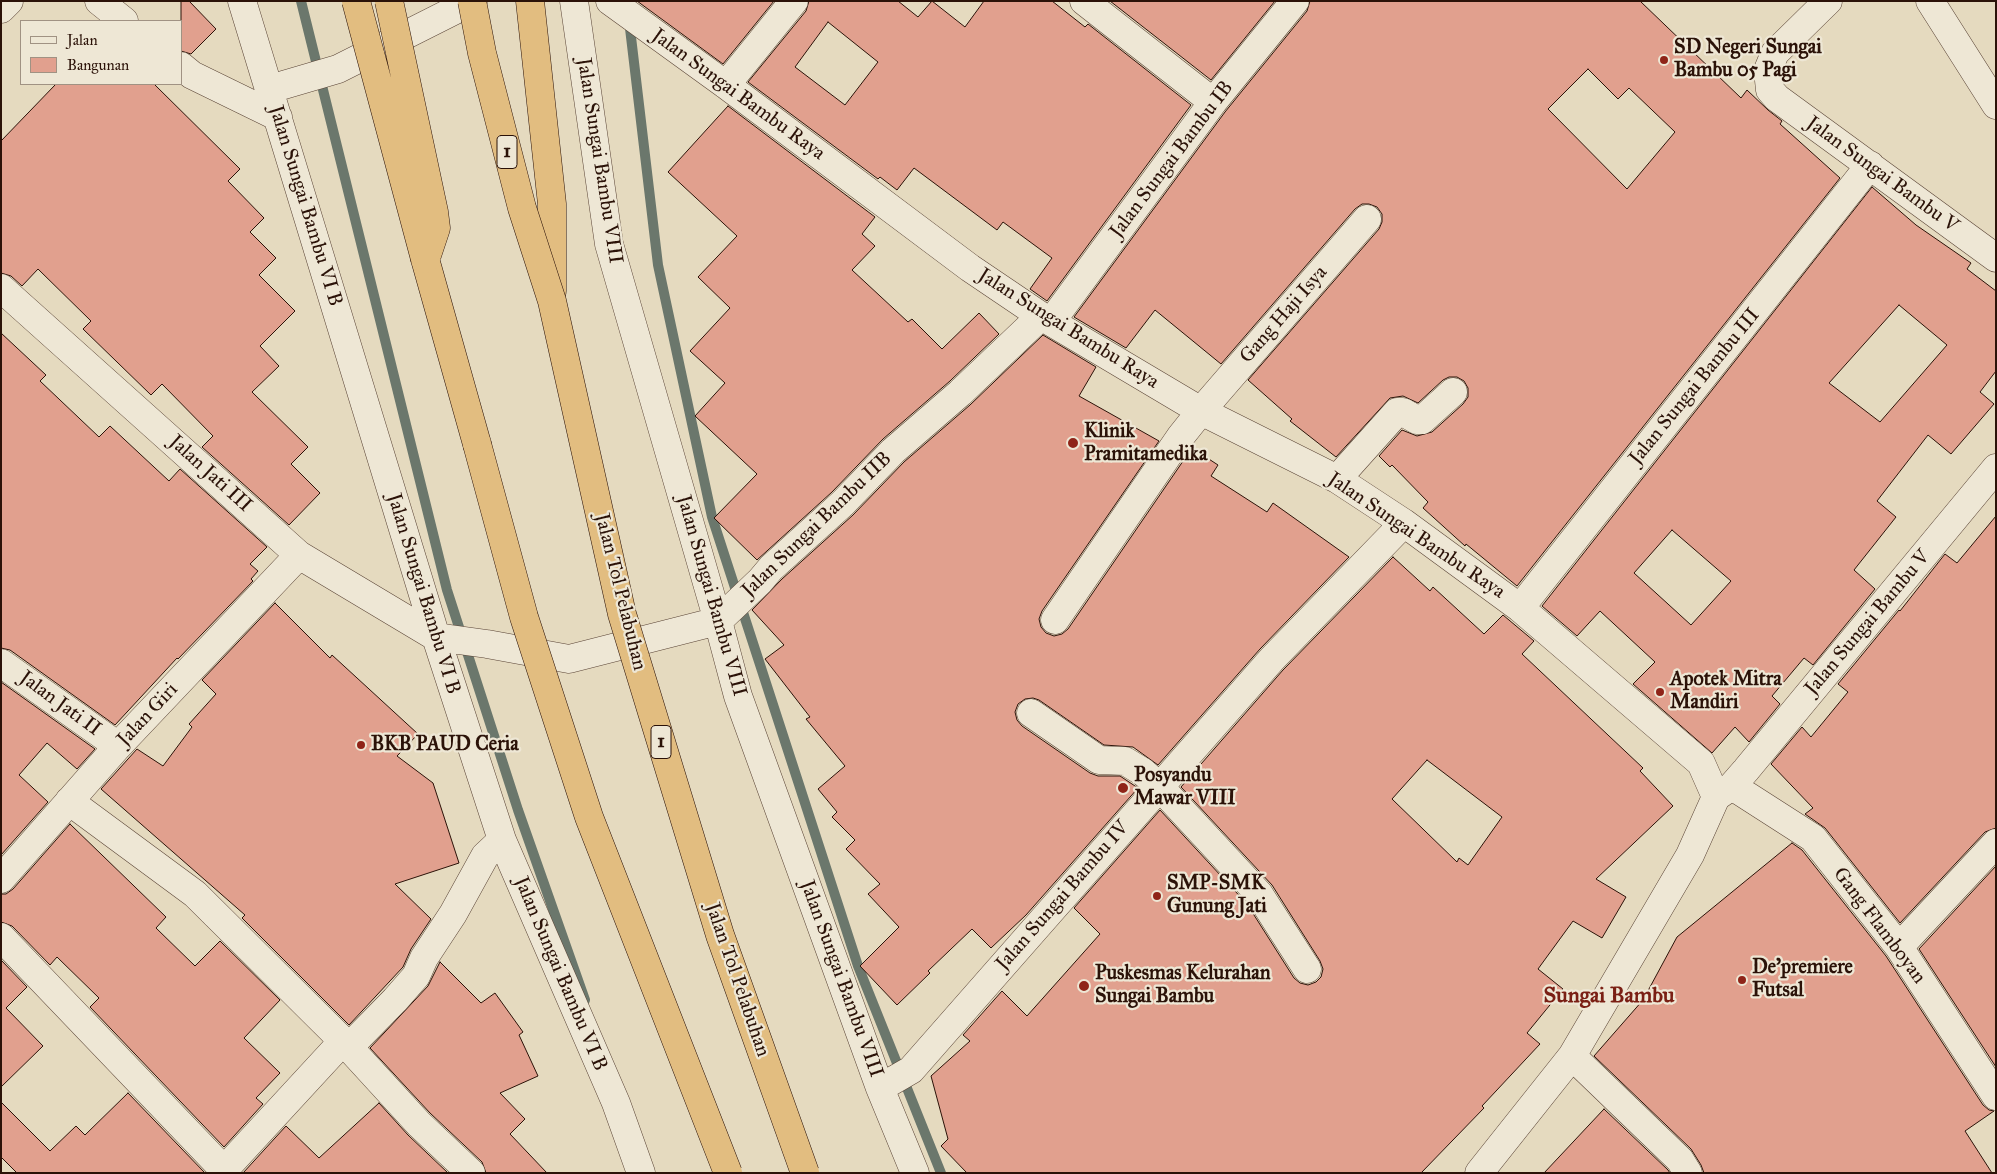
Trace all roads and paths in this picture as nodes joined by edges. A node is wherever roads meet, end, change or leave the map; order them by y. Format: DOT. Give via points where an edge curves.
graph roads {
  1 [pos="9,1"];
  2 [pos="99,1"];
  3 [pos="242,1"];
  4 [pos="356,1"];
  5 [pos="389,1"];
  6 [pos="473,1"];
  7 [pos="530,1"];
  8 [pos="574,1"];
  9 [pos="610,1"];
  10 [pos="794,1"];
  11 [pos="1084,1"];
  12 [pos="1295,1"];
  13 [pos="1828,1"];
  14 [pos="1930,1"];
  15 [pos="1,9"];
  16 [pos="123,20"];
  17 [pos="182,67"];
  18 [pos="726,85"];
  19 [pos="270,89"];
  20 [pos="1213,102"];
  21 [pos="1996,104"];
  22 [pos="278,117"];
  23 [pos="1870,166"];
  24 [pos="1367,218"];
  25 [pos="1996,258"];
  26 [pos="425,259"];
  27 [pos="1,288"];
  28 [pos="552,301"];
  29 [pos="1046,319"];
  30 [pos="1453,392"];
  31 [pos="1201,411"];
  32 [pos="1996,468"];
  33 [pos="1337,479"];
  34 [pos="1404,523"];
  35 [pos="299,555"];
  36 [pos="1520,608"];
  37 [pos="722,617"];
  38 [pos="1055,620"];
  39 [pos="446,639"];
  40 [pos="1,663"];
  41 [pos="1031,713"];
  42 [pos="118,746"];
  43 [pos="1159,786"];
  44 [pos="1724,792"];
  45 [pos="69,801"];
  46 [pos="502,840"];
  47 [pos="1996,843"];
  48 [pos="1,879"];
  49 [pos="1,937"];
  50 [pos="1899,947"];
  51 [pos="1306,969"];
  52 [pos="346,1044"];
  53 [pos="1572,1056"];
  54 [pos="882,1087"];
  55 [pos="1996,1096"];
  56 [pos="223,1171"];
  57 [pos="471,1173"];
  58 [pos="641,1173"];
  59 [pos="728,1173"];
  60 [pos="805,1173"];
  61 [pos="915,1173"];
  62 [pos="1479,1173"];
  63 [pos="1688,1173"];
  1 -- 15 [label="street"];
  2 -- 16 [label="street"];
  3 -- 19 [label="street, Jalan Sungai Bambu VI B"];
  4 -- 26 [label="highway, bridge"];
  5 -- 26 [label="highway, bridge" via="434,212 436,228"];
  6 -- 19 [label="street" via="338,69"];
  6 -- 28 [label="highway, Jalan Tol Pelabuhan / 1, bridge" via="482,53 522,208"];
  7 -- 28 [label="highway" via="552,204"];
  8 -- 37 [label="street, Jalan Sungai Bambu VIII" via="610,244"];
  9 -- 18 [label="street, Jalan Sungai Bambu Raya"];
  10 -- 18 [label="street"];
  11 -- 20 [label="street"];
  12 -- 20 [label="street, Jalan Sungai Bambu IB"];
  13 -- 23 [label="street, Jalan Sungai Bambu V" via="1775,54 1768,70 1770,90"];
  14 -- 21 [label="street"];
  17 -- 22 [label="street" via="192,75"];
  18 -- 29 [label="street, Jalan Sungai Bambu Raya" via="970,268"];
  19 -- 22 [label="street, Jalan Sungai Bambu VI B"];
  20 -- 29 [label="street, Jalan Sungai Bambu IB"];
  22 -- 39 [label="street, Jalan Sungai Bambu VI B"];
  23 -- 25 [label="street, Jalan Sungai Bambu V"];
  23 -- 36 [label="street, Jalan Sungai Bambu III"];
  24 -- 31 [label="street, Gang Haji Isya"];
  26 -- 59 [label="highway, bridge" via="524,617 590,817"];
  27 -- 35 [label="street, Jalan Jati III"];
  28 -- 60 [label="highway, Jalan Tol Pelabuhan / 1, bridge" via="622,614 720,934"];
  29 -- 31 [label="street, Jalan Sungai Bambu Raya"];
  29 -- 37 [label="street, Jalan Sungai Bambu IIB" via="893,451"];
  30 -- 33 [label="street" via="1422,420 1397,412"];
  31 -- 33 [label="street, Jalan Sungai Bambu Raya"];
  31 -- 38 [label="street, Gang Haji Isya"];
  32 -- 44 [label="street, Jalan Sungai Bambu V"];
  33 -- 34 [label="street, Jalan Sungai Bambu Raya"];
  34 -- 36 [label="street, Jalan Sungai Bambu Raya"];
  34 -- 43 [label="street, Jalan Sungai Bambu IV" via="1272,659"];
  35 -- 39 [label="street, Jalan Jati III"];
  35 -- 42 [label="street, Jalan Giri"];
  36 -- 44 [label="street, Jalan Sungai Bambu Raya" via="1701,762"];
  37 -- 39 [label="street, Jalan Sungai Bambu IIB" via="569,659"];
  37 -- 54 [label="street, Jalan Sungai Bambu VIII" via="738,696"];
  39 -- 46 [label="street, Jalan Sungai Bambu VI B"];
  40 -- 42 [label="street, Jalan Jati II"];
  41 -- 43 [label="street" via="1099,760 1125,761"];
  42 -- 45 [label="street, Jalan Giri"];
  43 -- 51 [label="street" via="1259,894"];
  43 -- 54 [label="street, Jalan Sungai Bambu IV" via="911,1070"];
  44 -- 50 [label="street, Gang Flamboyan" via="1813,838"];
  44 -- 53 [label="street"];
  45 -- 48 [label="street, Jalan Giri"];
  45 -- 52 [label="street" via="195,894"];
  46 -- 52 [label="street" via="485,856 416,976 395,1000"];
  46 -- 58 [label="street, Jalan Sungai Bambu VI B" via="616,1103"];
  47 -- 50 [label="street"];
  49 -- 56 [label="street"];
  50 -- 55 [label="street, Gang Flamboyan"];
  52 -- 56 [label="street"];
  52 -- 57 [label="street" via="419,1124"];
  53 -- 62 [label="street"];
  53 -- 63 [label="street" via="1680,1160"];
  54 -- 61 [label="street, Jalan Sungai Bambu VIII"];
}
